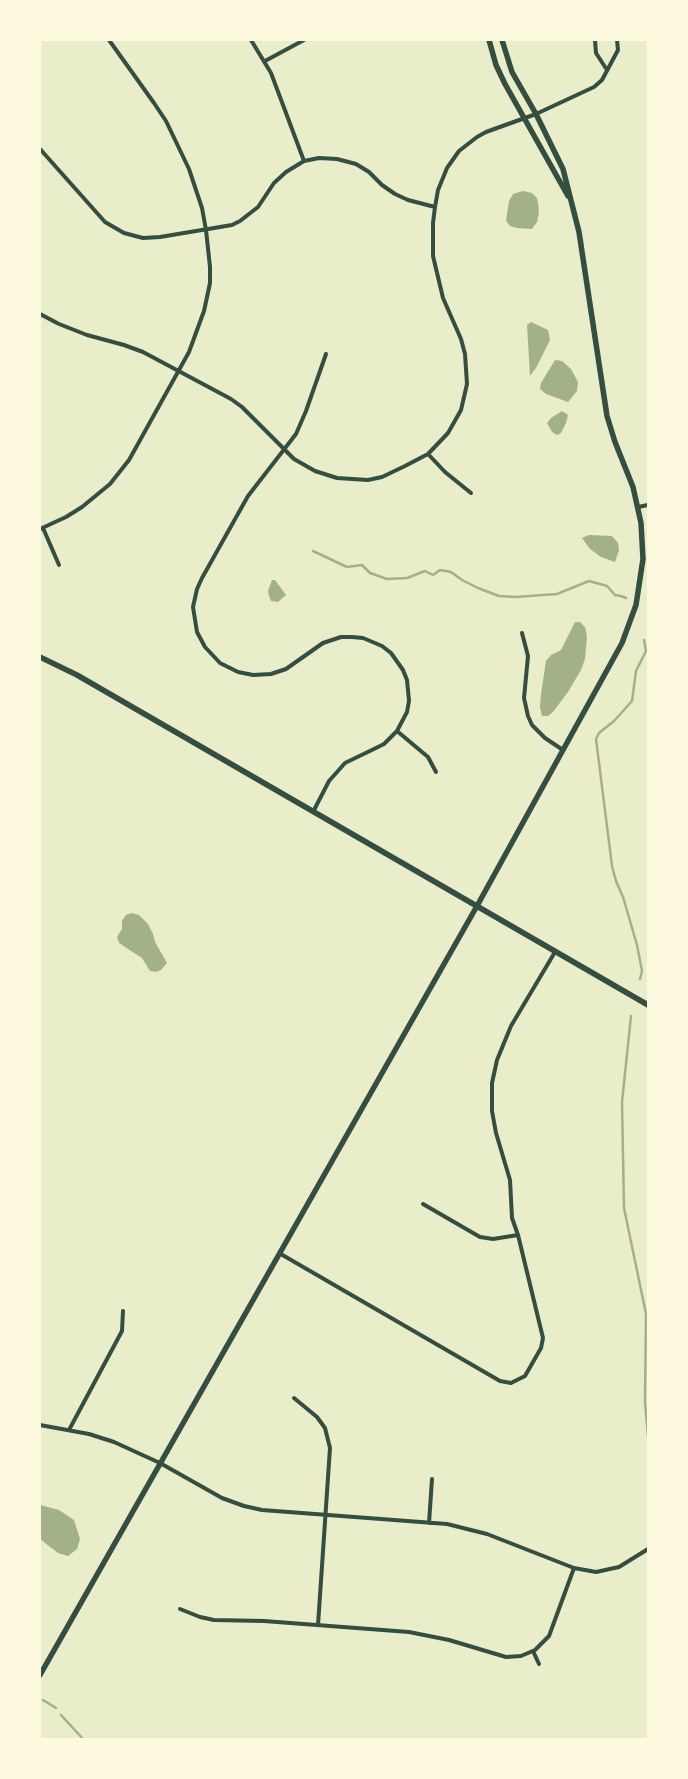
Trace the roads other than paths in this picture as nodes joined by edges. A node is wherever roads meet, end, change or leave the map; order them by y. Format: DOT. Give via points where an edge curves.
graph roads {
  1 [pos="109,40"];
  2 [pos="251,40"];
  3 [pos="304,40"];
  4 [pos="489,40"];
  5 [pos="502,40"];
  6 [pos="595,40"];
  7 [pos="617,40"];
  8 [pos="265,61"];
  9 [pos="607,70"];
  10 [pos="536,114"];
  11 [pos="524,119"];
  12 [pos="40,149"];
  13 [pos="304,161"];
  14 [pos="570,199"];
  15 [pos="435,207"];
  16 [pos="206,230"];
  17 [pos="40,314"];
  18 [pos="326,354"];
  19 [pos="180,370"];
  20 [pos="284,449"];
  21 [pos="428,454"];
  22 [pos="471,493"];
  23 [pos="648,505"];
  24 [pos="638,507"];
  25 [pos="41,528"];
  26 [pos="59,565"];
  27 [pos="522,633"];
  28 [pos="40,657"];
  29 [pos="397,731"];
  30 [pos="563,750"];
  31 [pos="436,772"];
  32 [pos="313,812"];
  33 [pos="477,906"];
  34 [pos="555,952"];
  35 [pos="648,1005"];
  36 [pos="423,1204"];
  37 [pos="518,1235"];
  38 [pos="279,1253"];
  39 [pos="123,1311"];
  40 [pos="294,1398"];
  41 [pos="40,1425"];
  42 [pos="69,1430"];
  43 [pos="160,1463"];
  44 [pos="432,1479"];
  45 [pos="326,1515"];
  46 [pos="429,1523"];
  47 [pos="648,1549"];
  48 [pos="574,1568"];
  49 [pos="180,1609"];
  50 [pos="318,1625"];
  51 [pos="533,1652"];
  52 [pos="539,1664"];
  53 [pos="40,1675"];
  1 -- 16 [label="street" via="154,103 179,148 196,187"];
  2 -- 8 [label="street"];
  3 -- 8 [label="street"];
  4 -- 11 [label="street" via="501,76"];
  5 -- 10 [label="street" via="512,72"];
  6 -- 9 [label="street" via="596,53"];
  7 -- 9 [label="street" via="618,50"];
  8 -- 13 [label="street"];
  9 -- 10 [label="street" via="602,80 594,87"];
  10 -- 11 [label="street"];
  10 -- 14 [label="street" via="563,170"];
  11 -- 14 [label="street"];
  11 -- 15 [label="street" via="486,132 468,143 447,168"];
  12 -- 16 [label="street" via="100,217 117,230 150,238"];
  13 -- 15 [label="street" via="330,158 351,162 369,172 395,194"];
  13 -- 16 [label="street" via="280,177 258,207 240,221"];
  14 -- 24 [label="street" via="583,253 607,416"];
  15 -- 21 [label="street" via="433,239 436,269 443,298 461,339 467,384 464,402 455,422"];
  16 -- 19 [label="street" via="210,267 208,292 197,333"];
  17 -- 19 [label="street" via="87,335 133,348"];
  18 -- 20 [label="street" via="301,425"];
  19 -- 20 [label="street" via="242,407"];
  19 -- 25 [label="street" via="129,460 110,484 75,512"];
  20 -- 21 [label="street" via="294,459 315,471 337,478 357,480 382,477"];
  20 -- 29 [label="street" via="248,496 202,578 193,607 197,632 205,647 220,663 238,672 253,675 271,674 286,669 316,647 331,640 352,637 373,641 398,661 407,680 407,712"];
  21 -- 22 [label="street"];
  23 -- 24 [label="street"];
  24 -- 30 [label="street" via="643,537 643,564 632,619 622,643"];
  25 -- 26 [label="street"];
  27 -- 30 [label="street" via="528,656 524,698 528,716 532,725 545,738"];
  28 -- 32 [label="street" via="77,675"];
  29 -- 31 [label="street" via="428,757"];
  29 -- 32 [label="street" via="376,748 345,763 329,781"];
  30 -- 33 [label="street"];
  32 -- 33 [label="street"];
  33 -- 34 [label="street"];
  33 -- 38 [label="street"];
  34 -- 35 [label="street"];
  34 -- 37 [label="street" via="511,1026 497,1060 492,1083 494,1125 510,1180 512,1218"];
  36 -- 37 [label="street" via="480,1237 493,1239"];
  37 -- 38 [label="street" via="543,1343 525,1376 508,1383 500,1381"];
  38 -- 43 [label="street"];
  39 -- 42 [label="street" via="122,1331"];
  40 -- 45 [label="street" via="317,1417 329,1439 331,1458"];
  41 -- 42 [label="street"];
  42 -- 43 [label="street" via="114,1442"];
  43 -- 45 [label="street" via="222,1498 244,1506 262,1510"];
  43 -- 53 [label="street"];
  44 -- 46 [label="street"];
  45 -- 46 [label="street"];
  45 -- 50 [label="street"];
  46 -- 48 [label="street" via="447,1524 487,1534"];
  47 -- 48 [label="street" via="627,1564 612,1570 596,1572"];
  48 -- 51 [label="street" via="553,1628 544,1643"];
  49 -- 50 [label="street" via="214,1620"];
  50 -- 51 [label="street" via="428,1635 506,1657"];
  51 -- 52 [label="street"];
}
